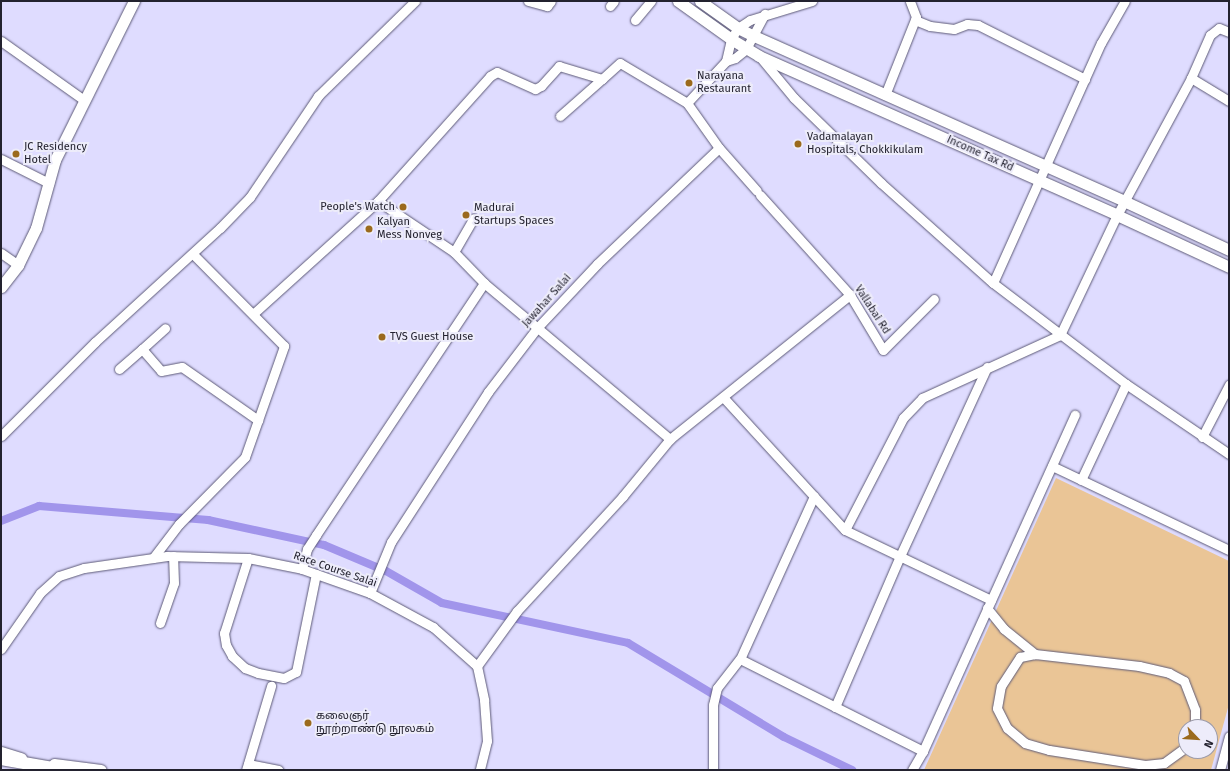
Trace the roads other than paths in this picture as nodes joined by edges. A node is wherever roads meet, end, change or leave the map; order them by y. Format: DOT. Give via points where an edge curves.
graph roads {
  1 [pos="134,1"];
  2 [pos="415,1"];
  3 [pos="528,1"];
  4 [pos="551,1"];
  5 [pos="651,1"];
  6 [pos="678,1"];
  7 [pos="700,1"];
  8 [pos="812,1"];
  9 [pos="910,1"];
  10 [pos="1125,1"];
  11 [pos="790,4"];
  12 [pos="765,14"];
  13 [pos="635,20"];
  14 [pos="915,20"];
  15 [pos="738,28"];
  16 [pos="1229,32"];
  17 [pos="754,36"];
  18 [pos="730,39"];
  19 [pos="1,41"];
  20 [pos="746,49"];
  21 [pos="759,56"];
  22 [pos="726,61"];
  23 [pos="1085,78"];
  24 [pos="1191,78"];
  25 [pos="602,79"];
  26 [pos="885,95"];
  27 [pos="84,100"];
  28 [pos="1229,101"];
  29 [pos="687,103"];
  30 [pos="560,116"];
  31 [pos="719,148"];
  32 [pos="1,158"];
  33 [pos="1044,166"];
  34 [pos="1038,180"];
  35 [pos="49,183"];
  36 [pos="378,201"];
  37 [pos="1124,201"];
  38 [pos="1117,215"];
  39 [pos="474,218"];
  40 [pos="1229,250"];
  41 [pos="454,252"];
  42 [pos="1,253"];
  43 [pos="193,254"];
  44 [pos="18,265"];
  45 [pos="1229,267"];
  46 [pos="484,283"];
  47 [pos="993,284"];
  48 [pos="1,287"];
  49 [pos="850,296"];
  50 [pos="934,299"];
  51 [pos="253,314"];
  52 [pos="165,328"];
  53 [pos="537,328"];
  54 [pos="1060,335"];
  55 [pos="142,349"];
  56 [pos="987,367"];
  57 [pos="119,369"];
  58 [pos="1126,384"];
  59 [pos="1229,385"];
  60 [pos="723,397"];
  61 [pos="1075,415"];
  62 [pos="258,420"];
  63 [pos="1,436"];
  64 [pos="1202,437"];
  65 [pos="670,439"];
  66 [pos="1229,454"];
  67 [pos="1052,466"];
  68 [pos="1081,480"];
  69 [pos="814,496"];
  70 [pos="845,530"];
  71 [pos="1229,550"];
  72 [pos="173,556"];
  73 [pos="900,556"];
  74 [pos="154,558"];
  75 [pos="248,558"];
  76 [pos="302,569"];
  77 [pos="316,574"];
  78 [pos="370,593"];
  79 [pos="989,604"];
  80 [pos="160,623"];
  81 [pos="1,649"];
  82 [pos="1035,654"];
  83 [pos="740,659"];
  84 [pos="477,666"];
  85 [pos="271,686"];
  86 [pos="835,707"];
  87 [pos="1195,719"];
  88 [pos="1229,736"];
  89 [pos="923,751"];
  90 [pos="1,752"];
  91 [pos="1178,753"];
  92 [pos="1,759"];
  93 [pos="1,767"];
  94 [pos="19,767"];
  95 [pos="247,767"];
  96 [pos="1223,768"];
  97 [pos="64,770"];
  98 [pos="100,770"];
  99 [pos="278,770"];
  100 [pos="480,770"];
  101 [pos="714,770"];
  102 [pos="912,770"];
  1 -- 27 [label="main road"];
  2 -- 43 [label="street" via="318,96 250,196"];
  3 -- 4 [label="street" via="547,6"];
  5 -- 13 [label="street"];
  6 -- 18 [label="main road, Income Tax Rd"];
  7 -- 15 [label="main road, Income Tax Rd"];
  8 -- 11 [label="street"];
  9 -- 14 [label="street"];
  10 -- 23 [label="street"];
  11 -- 12 [label="street"];
  12 -- 15 [label="street"];
  12 -- 17 [label="street"];
  14 -- 23 [label="street" via="930,26 954,29 967,24 978,25"];
  14 -- 26 [label="street"];
  15 -- 17 [label="main road, Income Tax Rd"];
  15 -- 18 [label="street"];
  16 -- 24 [label="street" via="1219,28 1210,35"];
  17 -- 20 [label="street"];
  17 -- 26 [label="main road, Income Tax Rd"];
  18 -- 20 [label="main road, Income Tax Rd"];
  18 -- 22 [label="street"];
  19 -- 27 [label="street"];
  20 -- 21 [label="main road, Income Tax Rd"];
  20 -- 22 [label="street" via="735,58"];
  21 -- 34 [label="main road, Income Tax Rd"];
  21 -- 47 [label="street" via="794,98 875,178"];
  22 -- 29 [label="street"];
  23 -- 33 [label="street"];
  24 -- 28 [label="street"];
  24 -- 37 [label="street"];
  25 -- 29 [label="street" via="620,63"];
  25 -- 30 [label="street"];
  25 -- 36 [label="street" via="559,66 535,89 497,72 490,76"];
  26 -- 33 [label="main road, Income Tax Rd"];
  27 -- 35 [label="main road" via="55,160"];
  29 -- 31 [label="street"];
  31 -- 49 [label="street, Vallabai Rd"];
  31 -- 53 [label="street, Jawahar Salai" via="597,264"];
  32 -- 35 [label="street"];
  33 -- 34 [label="street"];
  33 -- 37 [label="main road, Income Tax Rd"];
  34 -- 38 [label="main road, Income Tax Rd"];
  34 -- 47 [label="street"];
  35 -- 44 [label="main road" via="36,228"];
  36 -- 41 [label="street"];
  36 -- 51 [label="street"];
  37 -- 38 [label="street"];
  37 -- 40 [label="main road, Income Tax Rd"];
  38 -- 45 [label="main road, Income Tax Rd"];
  38 -- 54 [label="street"];
  39 -- 41 [label="street"];
  41 -- 46 [label="street"];
  42 -- 44 [label="street"];
  43 -- 51 [label="street"];
  43 -- 63 [label="street" via="95,342"];
  44 -- 48 [label="main road"];
  46 -- 53 [label="street"];
  46 -- 76 [label="street" via="307,549"];
  47 -- 54 [label="street"];
  49 -- 50 [label="street, Vallabai Rd" via="884,350"];
  49 -- 60 [label="street"];
  51 -- 62 [label="street" via="284,346"];
  52 -- 55 [label="street"];
  53 -- 65 [label="street"];
  53 -- 78 [label="street, Jawahar Salai" via="488,392 391,542"];
  54 -- 56 [label="street"];
  54 -- 58 [label="street"];
  55 -- 57 [label="street"];
  55 -- 62 [label="street" via="161,371 182,367"];
  56 -- 70 [label="street" via="922,398 910,408"];
  56 -- 73 [label="street"];
  58 -- 64 [label="street"];
  58 -- 68 [label="street"];
  59 -- 64 [label="street"];
  60 -- 65 [label="street"];
  60 -- 69 [label="street"];
  61 -- 67 [label="street"];
  62 -- 74 [label="street" via="245,457 179,524"];
  64 -- 66 [label="street"];
  65 -- 84 [label="street" via="509,621"];
  67 -- 68 [label="street"];
  67 -- 79 [label="street"];
  68 -- 71 [label="street"];
  69 -- 70 [label="street"];
  69 -- 83 [label="street"];
  70 -- 73 [label="street"];
  72 -- 74 [label="street, Race Course Salai"];
  72 -- 75 [label="street, Race Course Salai"];
  72 -- 80 [label="street" via="174,583"];
  73 -- 79 [label="street"];
  73 -- 86 [label="street"];
  74 -- 81 [label="street, Race Course Salai" via="84,568 59,576 40,593"];
  75 -- 76 [label="street, Race Course Salai"];
  75 -- 77 [label="street" via="224,633 226,645 232,656 245,668 258,673 284,678 296,672"];
  76 -- 77 [label="street, Race Course Salai"];
  77 -- 78 [label="street, Race Course Salai"];
  78 -- 84 [label="street, Race Course Salai" via="432,627"];
  79 -- 82 [label="street" via="1004,629"];
  79 -- 89 [label="street"];
  82 -- 87 [label="street" via="1139,666 1169,673 1184,681 1195,710"];
  82 -- 91 [label="street" via="1020,657 1011,668 1001,686 997,708 1007,728 1025,743 1049,750 1145,764 1164,763"];
  83 -- 86 [label="street"];
  83 -- 101 [label="street" via="717,689 713,705"];
  84 -- 100 [label="street" via="484,700 486,741"];
  85 -- 95 [label="street"];
  86 -- 89 [label="street"];
  88 -- 96 [label="street"];
  89 -- 102 [label="street"];
  90 -- 98 [label="main road" via="17,757"];
  92 -- 94 [label="highway"];
  93 -- 94 [label="highway"];
  94 -- 97 [label="highway"];
  95 -- 99 [label="street"];
}
